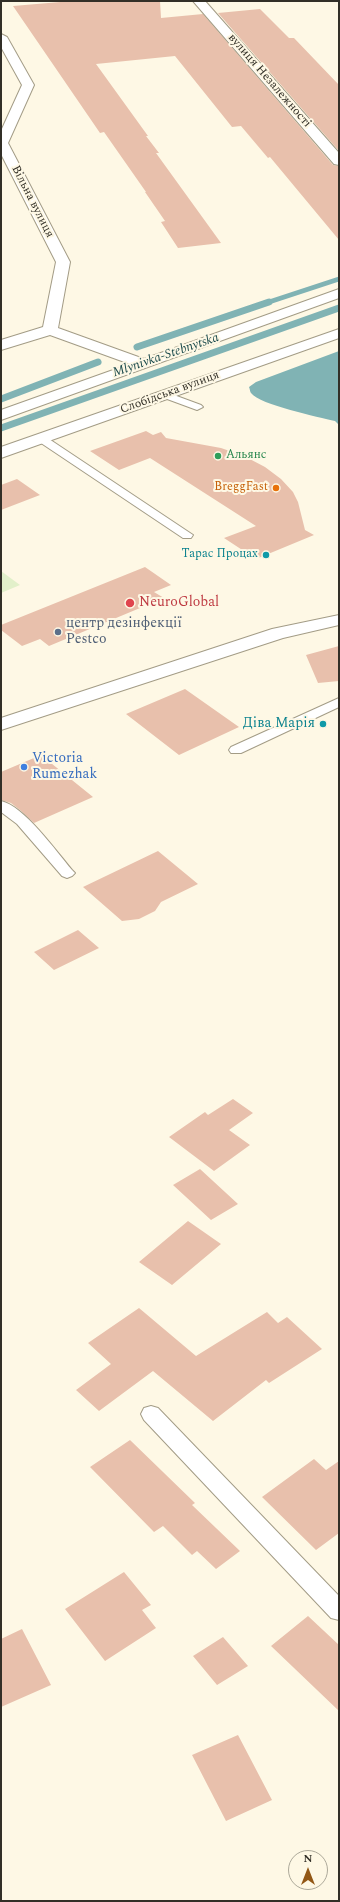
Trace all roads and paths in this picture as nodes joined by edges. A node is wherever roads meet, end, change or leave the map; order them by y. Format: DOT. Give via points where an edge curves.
graph roads {
  1 [pos="199,1"];
  2 [pos="1,38"];
  3 [pos="339,161"];
  4 [pos="339,293"];
  5 [pos="50,330"];
  6 [pos="339,333"];
  7 [pos="1,345"];
  8 [pos="144,364"];
  9 [pos="164,394"];
  10 [pos="197,407"];
  11 [pos="1,414"];
  12 [pos="42,439"];
  13 [pos="1,453"];
  14 [pos="187,535"];
  15 [pos="339,620"];
  16 [pos="339,702"];
  17 [pos="1,724"];
  18 [pos="236,750"];
  19 [pos="1,805"];
  20 [pos="67,873"];
  21 [pos="150,1414"];
  22 [pos="339,1611"];
  1 -- 3 [label="street, вулиця Незалежності"];
  2 -- 5 [label="street, Вільна вулиця" via="28,85 2,143 63,262"];
  4 -- 8 [label="street"];
  5 -- 7 [label="street"];
  5 -- 8 [label="street"];
  6 -- 9 [label="street, Слобідська вулиця"];
  8 -- 11 [label="street"];
  9 -- 10 [label="lane"];
  9 -- 12 [label="street, Слобідська вулиця"];
  12 -- 13 [label="street, Слобідська вулиця"];
  12 -- 14 [label="lane"];
  15 -- 17 [label="street" via="278,633"];
  16 -- 18 [label="lane"];
  19 -- 20 [label="lane" via="22,821"];
  21 -- 22 [label="lane"];
}
